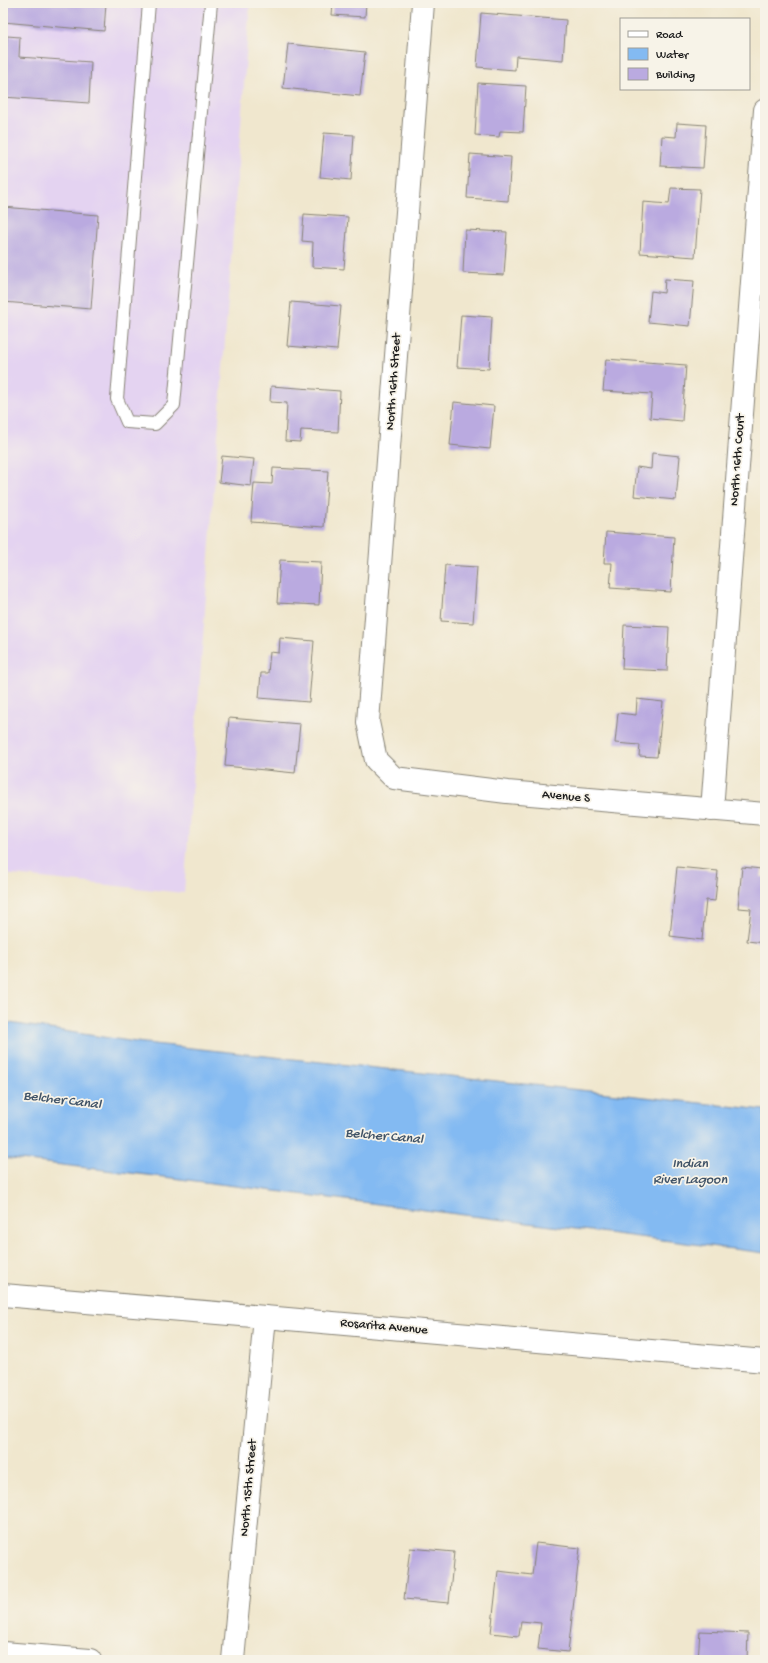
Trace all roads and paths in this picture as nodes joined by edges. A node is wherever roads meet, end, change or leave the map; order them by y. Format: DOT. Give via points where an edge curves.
graph roads {
  1 [pos="149,3"];
  2 [pos="211,3"];
  3 [pos="423,3"];
  4 [pos="765,110"];
  5 [pos="376,760"];
  6 [pos="712,810"];
  7 [pos="765,814"];
  8 [pos="3,1296"];
  9 [pos="265,1317"];
  10 [pos="765,1361"];
  11 [pos="3,1653"];
  12 [pos="90,1660"];
  13 [pos="233,1660"];
  1 -- 2 [label="lane" via="117,399 127,422 155,424 174,405"];
  3 -- 5 [label="street, North 16th Street" via="368,722"];
  4 -- 6 [label="street, North 16th Court"];
  5 -- 6 [label="street, Avenue S" via="394,778 507,792"];
  6 -- 7 [label="street, Avenue S"];
  8 -- 9 [label="street, Rosarita Avenue"];
  9 -- 10 [label="street, Rosarita Avenue"];
  9 -- 13 [label="street, North 15th Street"];
  11 -- 12 [label="street"];
}
